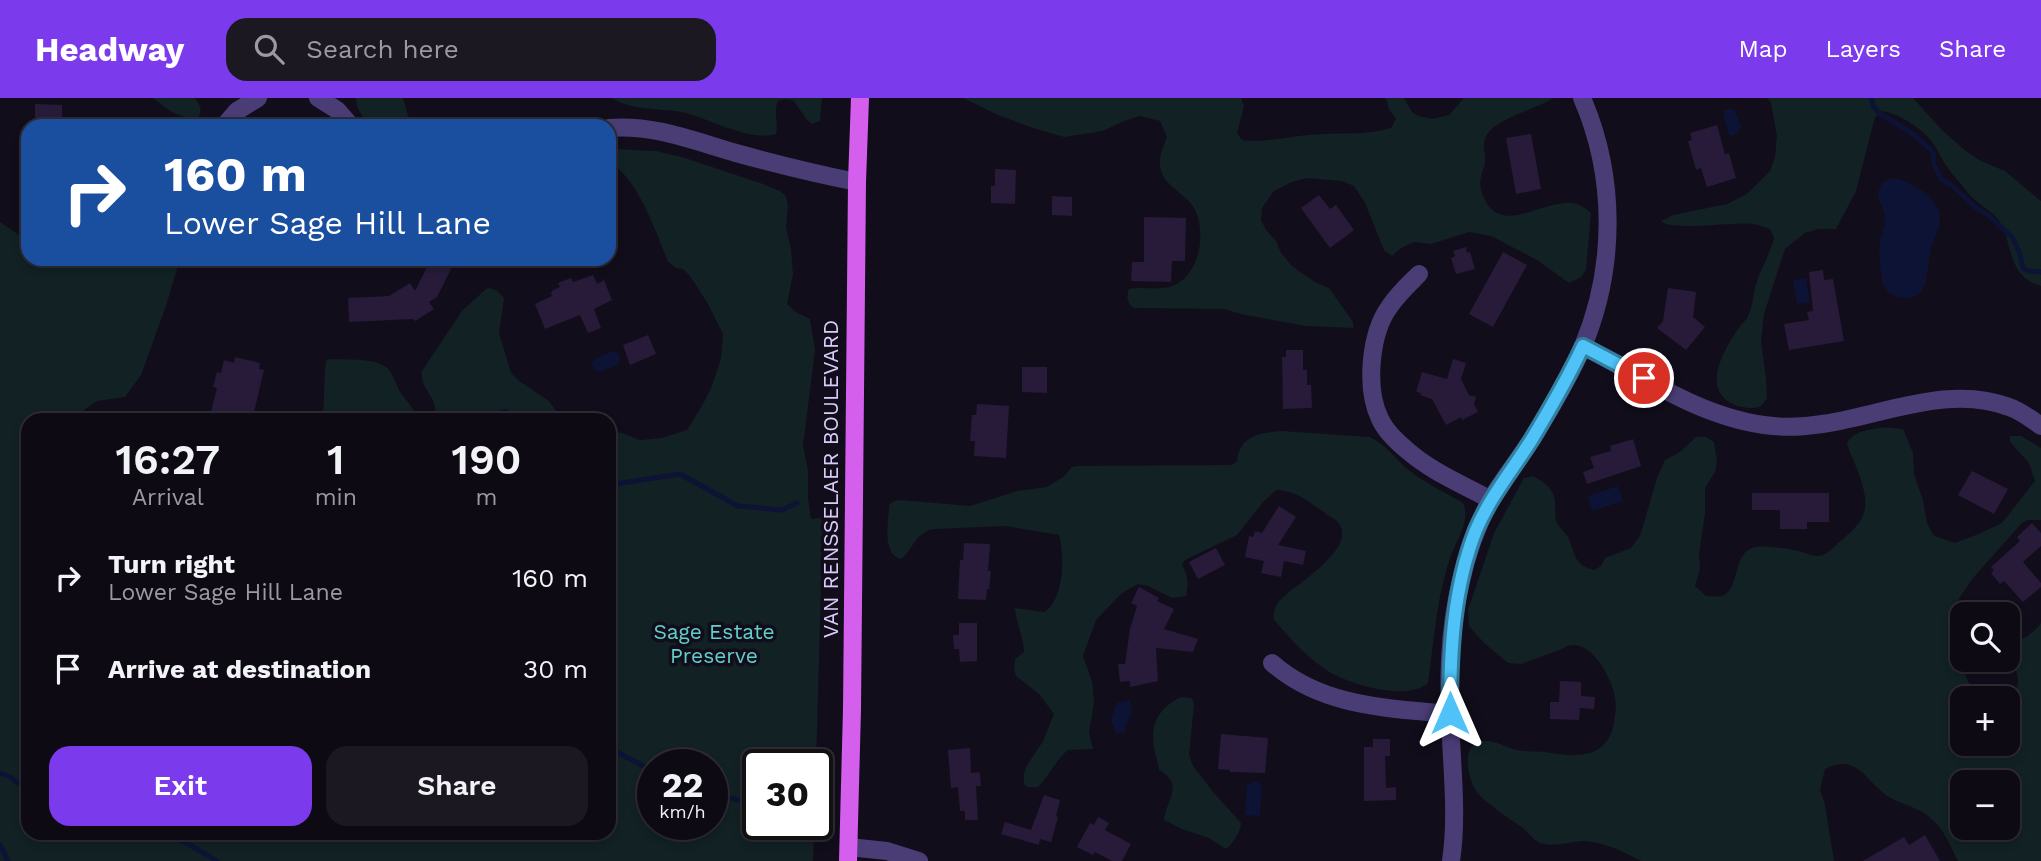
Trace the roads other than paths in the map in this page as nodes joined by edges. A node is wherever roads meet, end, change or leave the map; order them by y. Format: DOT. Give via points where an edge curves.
graph roads {
  1 [pos="258,98"];
  2 [pos="318,98"];
  3 [pos="860,98"];
  4 [pos="1582,98"];
  5 [pos="230,119"];
  6 [pos="345,119"];
  7 [pos="616,127"];
  8 [pos="857,182"];
  9 [pos="1419,274"];
  10 [pos="1583,346"];
  11 [pos="2041,426"];
  12 [pos="1491,500"];
  13 [pos="1272,663"];
  14 [pos="1450,713"];
  15 [pos="849,854"];
  16 [pos="919,861"];
  17 [pos="1451,861"];
  1 -- 5 [label="street"];
  2 -- 6 [label="street"];
  3 -- 8 [label="main road, VAN RENSSELAER BOULEVARD"];
  4 -- 10 [label="street" via="1601,150 1608,215 1606,256"];
  7 -- 8 [label="street" via="659,131"];
  8 -- 15 [label="main road, VAN RENSSELAER BOULEVARD"];
  9 -- 12 [label="street" via="1389,306 1376,334 1372,383 1379,417 1410,453"];
  10 -- 11 [label="street" via="1685,400 1760,425 1815,426 1921,403 1966,399 1996,402"];
  10 -- 12 [label="street"];
  12 -- 14 [label="street" via="1476,530 1461,581 1451,654"];
  13 -- 14 [label="street" via="1324,695 1372,706"];
  14 -- 17 [label="street"];
  15 -- 16 [label="street" via="887,850"];
}
